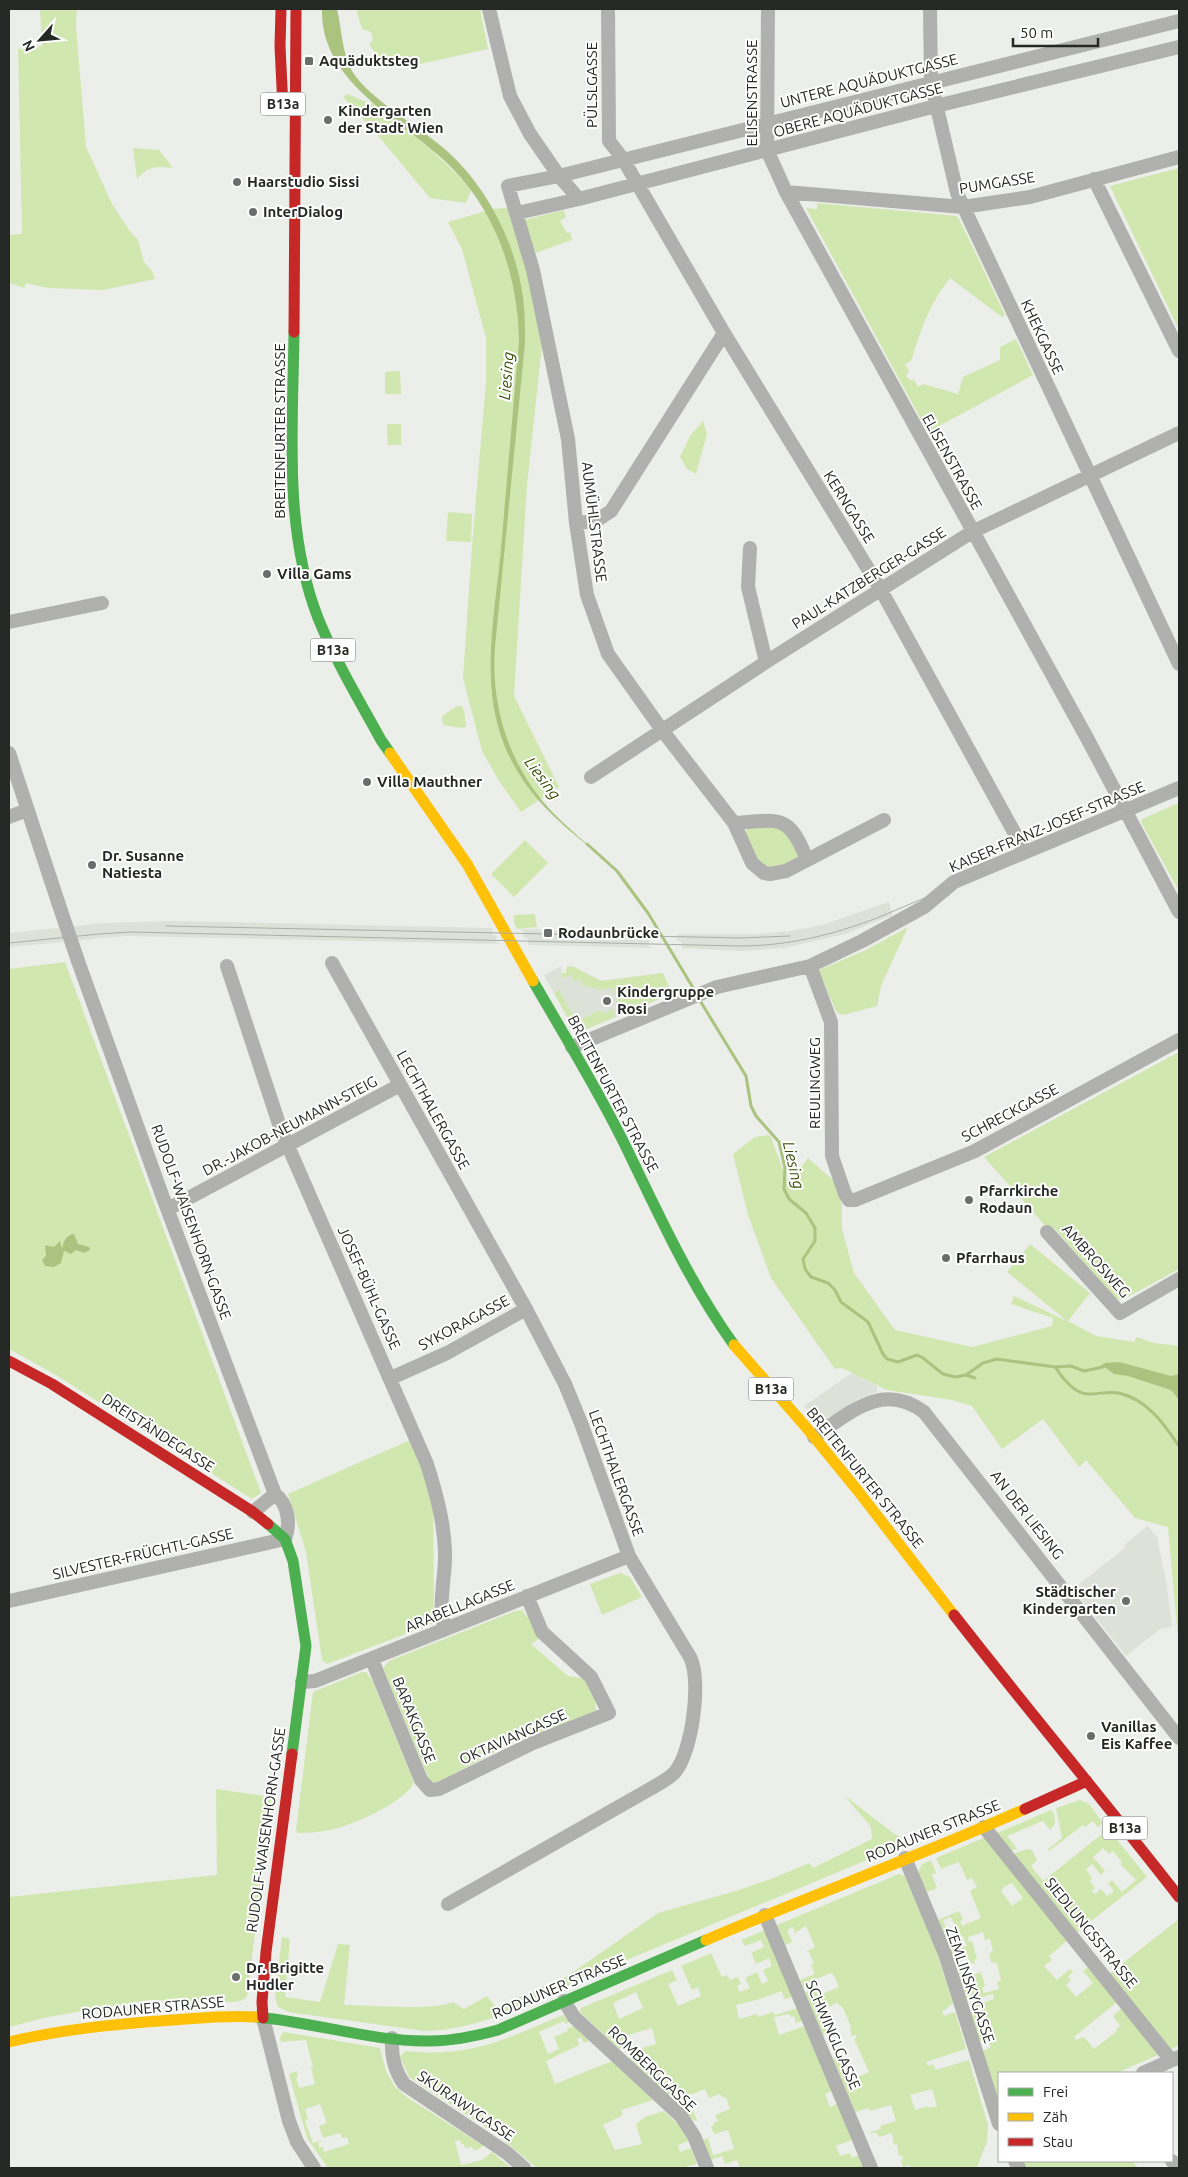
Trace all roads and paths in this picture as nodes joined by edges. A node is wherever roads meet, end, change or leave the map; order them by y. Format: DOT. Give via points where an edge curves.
graph roads {
  1 [pos="281,9"];
  2 [pos="296,9"];
  3 [pos="489,9"];
  4 [pos="608,9"];
  5 [pos="768,9"];
  6 [pos="930,9"];
  7 [pos="1179,21"];
  8 [pos="1179,47"];
  9 [pos="931,82"];
  10 [pos="936,106"];
  11 [pos="768,123"];
  12 [pos="767,150"];
  13 [pos="1179,157"];
  14 [pos="623,159"];
  15 [pos="559,176"];
  16 [pos="1094,180"];
  17 [pos="637,184"];
  18 [pos="508,186"];
  19 [pos="294,192"];
  20 [pos="786,192"];
  21 [pos="579,199"];
  22 [pos="963,207"];
  23 [pos="517,213"];
  24 [pos="724,333"];
  25 [pos="1179,351"];
  26 [pos="1179,433"];
  27 [pos="1090,476"];
  28 [pos="576,523"];
  29 [pos="972,532"];
  30 [pos="750,548"];
  31 [pos="881,590"];
  32 [pos="102,602"];
  33 [pos="9,622"];
  34 [pos="766,662"];
  35 [pos="1179,664"];
  36 [pos="662,730"];
  37 [pos="9,754"];
  38 [pos="590,778"];
  39 [pos="1179,788"];
  40 [pos="27,810"];
  41 [pos="1124,811"];
  42 [pos="9,816"];
  43 [pos="884,820"];
  44 [pos="734,823"];
  45 [pos="1026,852"];
  46 [pos="808,860"];
  47 [pos="1179,912"];
  48 [pos="332,963"];
  49 [pos="227,966"];
  50 [pos="810,966"];
  51 [pos="1179,1040"];
  52 [pos="572,1047"];
  53 [pos="400,1085"];
  54 [pos="288,1146"];
  55 [pos="849,1200"];
  56 [pos="168,1209"];
  57 [pos="1047,1232"];
  58 [pos="1179,1280"];
  59 [pos="526,1309"];
  60 [pos="9,1361"];
  61 [pos="391,1378"];
  62 [pos="814,1437"];
  63 [pos="275,1494"];
  64 [pos="253,1512"];
  65 [pos="285,1539"];
  66 [pos="629,1556"];
  67 [pos="527,1596"];
  68 [pos="9,1600"];
  69 [pos="445,1629"];
  70 [pos="372,1660"];
  71 [pos="302,1682"];
  72 [pos="1179,1738"];
  73 [pos="1087,1781"];
  74 [pos="430,1790"];
  75 [pos="984,1827"];
  76 [pos="905,1858"];
  77 [pos="1179,1897"];
  78 [pos="448,1904"];
  79 [pos="765,1914"];
  80 [pos="564,2002"];
  81 [pos="263,2018"];
  82 [pos="392,2038"];
  83 [pos="9,2042"];
  84 [pos="1175,2058"];
  85 [pos="1145,2072"];
  86 [pos="998,2121"];
  87 [pos="314,2168"];
  88 [pos="524,2168"];
  89 [pos="707,2168"];
  90 [pos="871,2168"];
  1 -- 19 [label="main road, BREITENFURTER STRASSE / B13a" via="283,122"];
  2 -- 19 [label="main road, BREITENFURTER STRASSE / B13a"];
  3 -- 15 [label="street" via="510,96 530,134"];
  4 -- 14 [label="street, PÜLSLGASSE" via="609,141"];
  5 -- 11 [label="street, ELISENSTRASSE"];
  6 -- 9 [label="street, KHEKGASSE"];
  7 -- 9 [label="street, UNTERE AQUÄDUKTGASSE"];
  8 -- 10 [label="street, OBERE AQUÄDUKTGASSE"];
  9 -- 10 [label="street, KHEKGASSE"];
  9 -- 11 [label="street, UNTERE AQUÄDUKTGASSE"];
  10 -- 12 [label="street, OBERE AQUÄDUKTGASSE"];
  10 -- 22 [label="street, KHEKGASSE"];
  11 -- 12 [label="street, ELISENSTRASSE"];
  11 -- 14 [label="street, UNTERE AQUÄDUKTGASSE"];
  12 -- 17 [label="street, OBERE AQUÄDUKTGASSE"];
  12 -- 20 [label="street, ELISENSTRASSE"];
  13 -- 16 [label="street, PUMGASSE"];
  14 -- 15 [label="street, UNTERE AQUÄDUKTGASSE"];
  14 -- 17 [label="street, PÜLSLGASSE"];
  15 -- 18 [label="street, UNTERE AQUÄDUKTGASSE"];
  15 -- 21 [label="street"];
  16 -- 22 [label="street, PUMGASSE" via="1030,197"];
  16 -- 25 [label="street"];
  17 -- 21 [label="street, OBERE AQUÄDUKTGASSE"];
  17 -- 24 [label="street, KERNGASSE"];
  18 -- 23 [label="street, AUMÜHLSTRASSE"];
  19 -- 52 [label="main road, BREITENFURTER STRASSE / B13a" via="293,482 296,534 318,618 381,740 470,870"];
  20 -- 22 [label="street, PUMGASSE"];
  20 -- 29 [label="street, ELISENSTRASSE"];
  21 -- 23 [label="street, OBERE AQUÄDUKTGASSE"];
  22 -- 27 [label="street, KHEKGASSE"];
  23 -- 28 [label="street, AUMÜHLSTRASSE" via="533,270 568,439"];
  24 -- 28 [label="street" via="611,511 596,521"];
  24 -- 31 [label="street, KERNGASSE"];
  26 -- 27 [label="street, PAUL-KATZBERGER-GASSE"];
  27 -- 29 [label="street, PAUL-KATZBERGER-GASSE"];
  27 -- 35 [label="street, KHEKGASSE"];
  28 -- 36 [label="street, AUMÜHLSTRASSE" via="587,595 608,654"];
  29 -- 31 [label="street, PAUL-KATZBERGER-GASSE"];
  29 -- 41 [label="street, ELISENSTRASSE"];
  30 -- 34 [label="street" via="748,587"];
  31 -- 34 [label="street, PAUL-KATZBERGER-GASSE"];
  31 -- 45 [label="street, KERNGASSE"];
  32 -- 33 [label="street"];
  34 -- 36 [label="street, PAUL-KATZBERGER-GASSE"];
  36 -- 38 [label="street, PAUL-KATZBERGER-GASSE"];
  36 -- 44 [label="street, AUMÜHLSTRASSE"];
  37 -- 40 [label="street"];
  39 -- 41 [label="street, KAISER-FRANZ-JOSEF-STRASSE"];
  40 -- 42 [label="street"];
  40 -- 56 [label="street, RUDOLF-WAISENHORN-GASSE, bridge"];
  41 -- 45 [label="street, KAISER-FRANZ-JOSEF-STRASSE"];
  41 -- 47 [label="street, ELISENSTRASSE"];
  43 -- 46 [label="street, AUMÜHLSTRASSE"];
  44 -- 46 [label="street" via="772,820 784,823 798,838"];
  44 -- 46 [label="street, AUMÜHLSTRASSE" via="752,863 764,873 778,874"];
  45 -- 50 [label="street, KAISER-FRANZ-JOSEF-STRASSE" via="954,882 924,907 862,942"];
  48 -- 53 [label="street, LECHTHALERGASSE"];
  49 -- 54 [label="street, JOSEF-BÜHL-GASSE"];
  50 -- 52 [label="street, KAISER-FRANZ-JOSEF-STRASSE" via="716,987"];
  50 -- 55 [label="street, REULINGWEG" via="831,1022 832,1156"];
  51 -- 55 [label="street, SCHRECKGASSE" via="976,1151"];
  52 -- 62 [label="main road, BREITENFURTER STRASSE / B13a" via="710,1312 759,1375"];
  53 -- 54 [label="street, DR.-JAKOB-NEUMANN-STEIG"];
  53 -- 59 [label="street, LECHTHALERGASSE"];
  54 -- 56 [label="street, DR.-JAKOB-NEUMANN-STEIG"];
  54 -- 61 [label="street, JOSEF-BÜHL-GASSE"];
  56 -- 63 [label="street, RUDOLF-WAISENHORN-GASSE"];
  57 -- 58 [label="street, AMBROSWEG" via="1120,1312"];
  59 -- 61 [label="street, SYKORAGASSE" via="447,1353"];
  59 -- 66 [label="street, LECHTHALERGASSE" via="569,1392"];
  60 -- 64 [label="main road, DREISTÄNDEGASSE" via="52,1384"];
  61 -- 69 [label="street, JOSEF-BÜHL-GASSE" via="440,1502 445,1551 442,1614"];
  62 -- 72 [label="street, AN DER LIESING" via="875,1400 901,1400 924,1412"];
  62 -- 73 [label="main road, BREITENFURTER STRASSE / B13a"];
  63 -- 64 [label="street"];
  63 -- 65 [label="street, RUDOLF-WAISENHORN-GASSE" via="282,1500 289,1523"];
  64 -- 65 [label="main road, DREISTÄNDEGASSE"];
  65 -- 68 [label="street, SILVESTER-FRÜCHTL-GASSE"];
  65 -- 71 [label="main road, RUDOLF-WAISENHORN-GASSE" via="301,1603 306,1646"];
  66 -- 67 [label="street, ARABELLAGASSE"];
  66 -- 78 [label="street, LECHTHALERGASSE" via="693,1663 692,1732 686,1753 676,1771 650,1789"];
  67 -- 69 [label="street, ARABELLAGASSE"];
  67 -- 74 [label="street, OKTAVIANGASSE" via="542,1632 591,1677 609,1713 533,1743 439,1789"];
  69 -- 70 [label="street, ARABELLAGASSE"];
  70 -- 71 [label="street, ARABELLAGASSE" via="315,1682"];
  70 -- 74 [label="street, BARAKGASSE" via="421,1780"];
  71 -- 81 [label="main road, RUDOLF-WAISENHORN-GASSE" via="266,1952"];
  73 -- 75 [label="main road, RODAUNER STRASSE"];
  73 -- 77 [label="main road, BREITENFURTER STRASSE / B13a"];
  75 -- 76 [label="main road, RODAUNER STRASSE"];
  75 -- 84 [label="street, SIEDLUNGSSTRASSE"];
  76 -- 79 [label="main road, RODAUNER STRASSE"];
  76 -- 86 [label="street, ZEMLINSKYGASSE" via="945,1954"];
  79 -- 80 [label="main road, RODAUNER STRASSE"];
  79 -- 90 [label="street, SCHWINGLGASSE"];
  80 -- 82 [label="main road, RODAUNER STRASSE" via="498,2030 470,2038 421,2041"];
  80 -- 89 [label="street, ROMBERGGASSE" via="574,2018 681,2116 694,2136"];
  81 -- 82 [label="main road, RODAUNER STRASSE"];
  81 -- 83 [label="main road, RODAUNER STRASSE" via="122,2024 38,2034"];
  81 -- 87 [label="street, RUDOLF-WAISENHORN-GASSE" via="289,2121 297,2142"];
  82 -- 88 [label="street, SKURAWYGASSE" via="395,2069 404,2084 507,2153"];
  84 -- 85 [label="street"];
}
